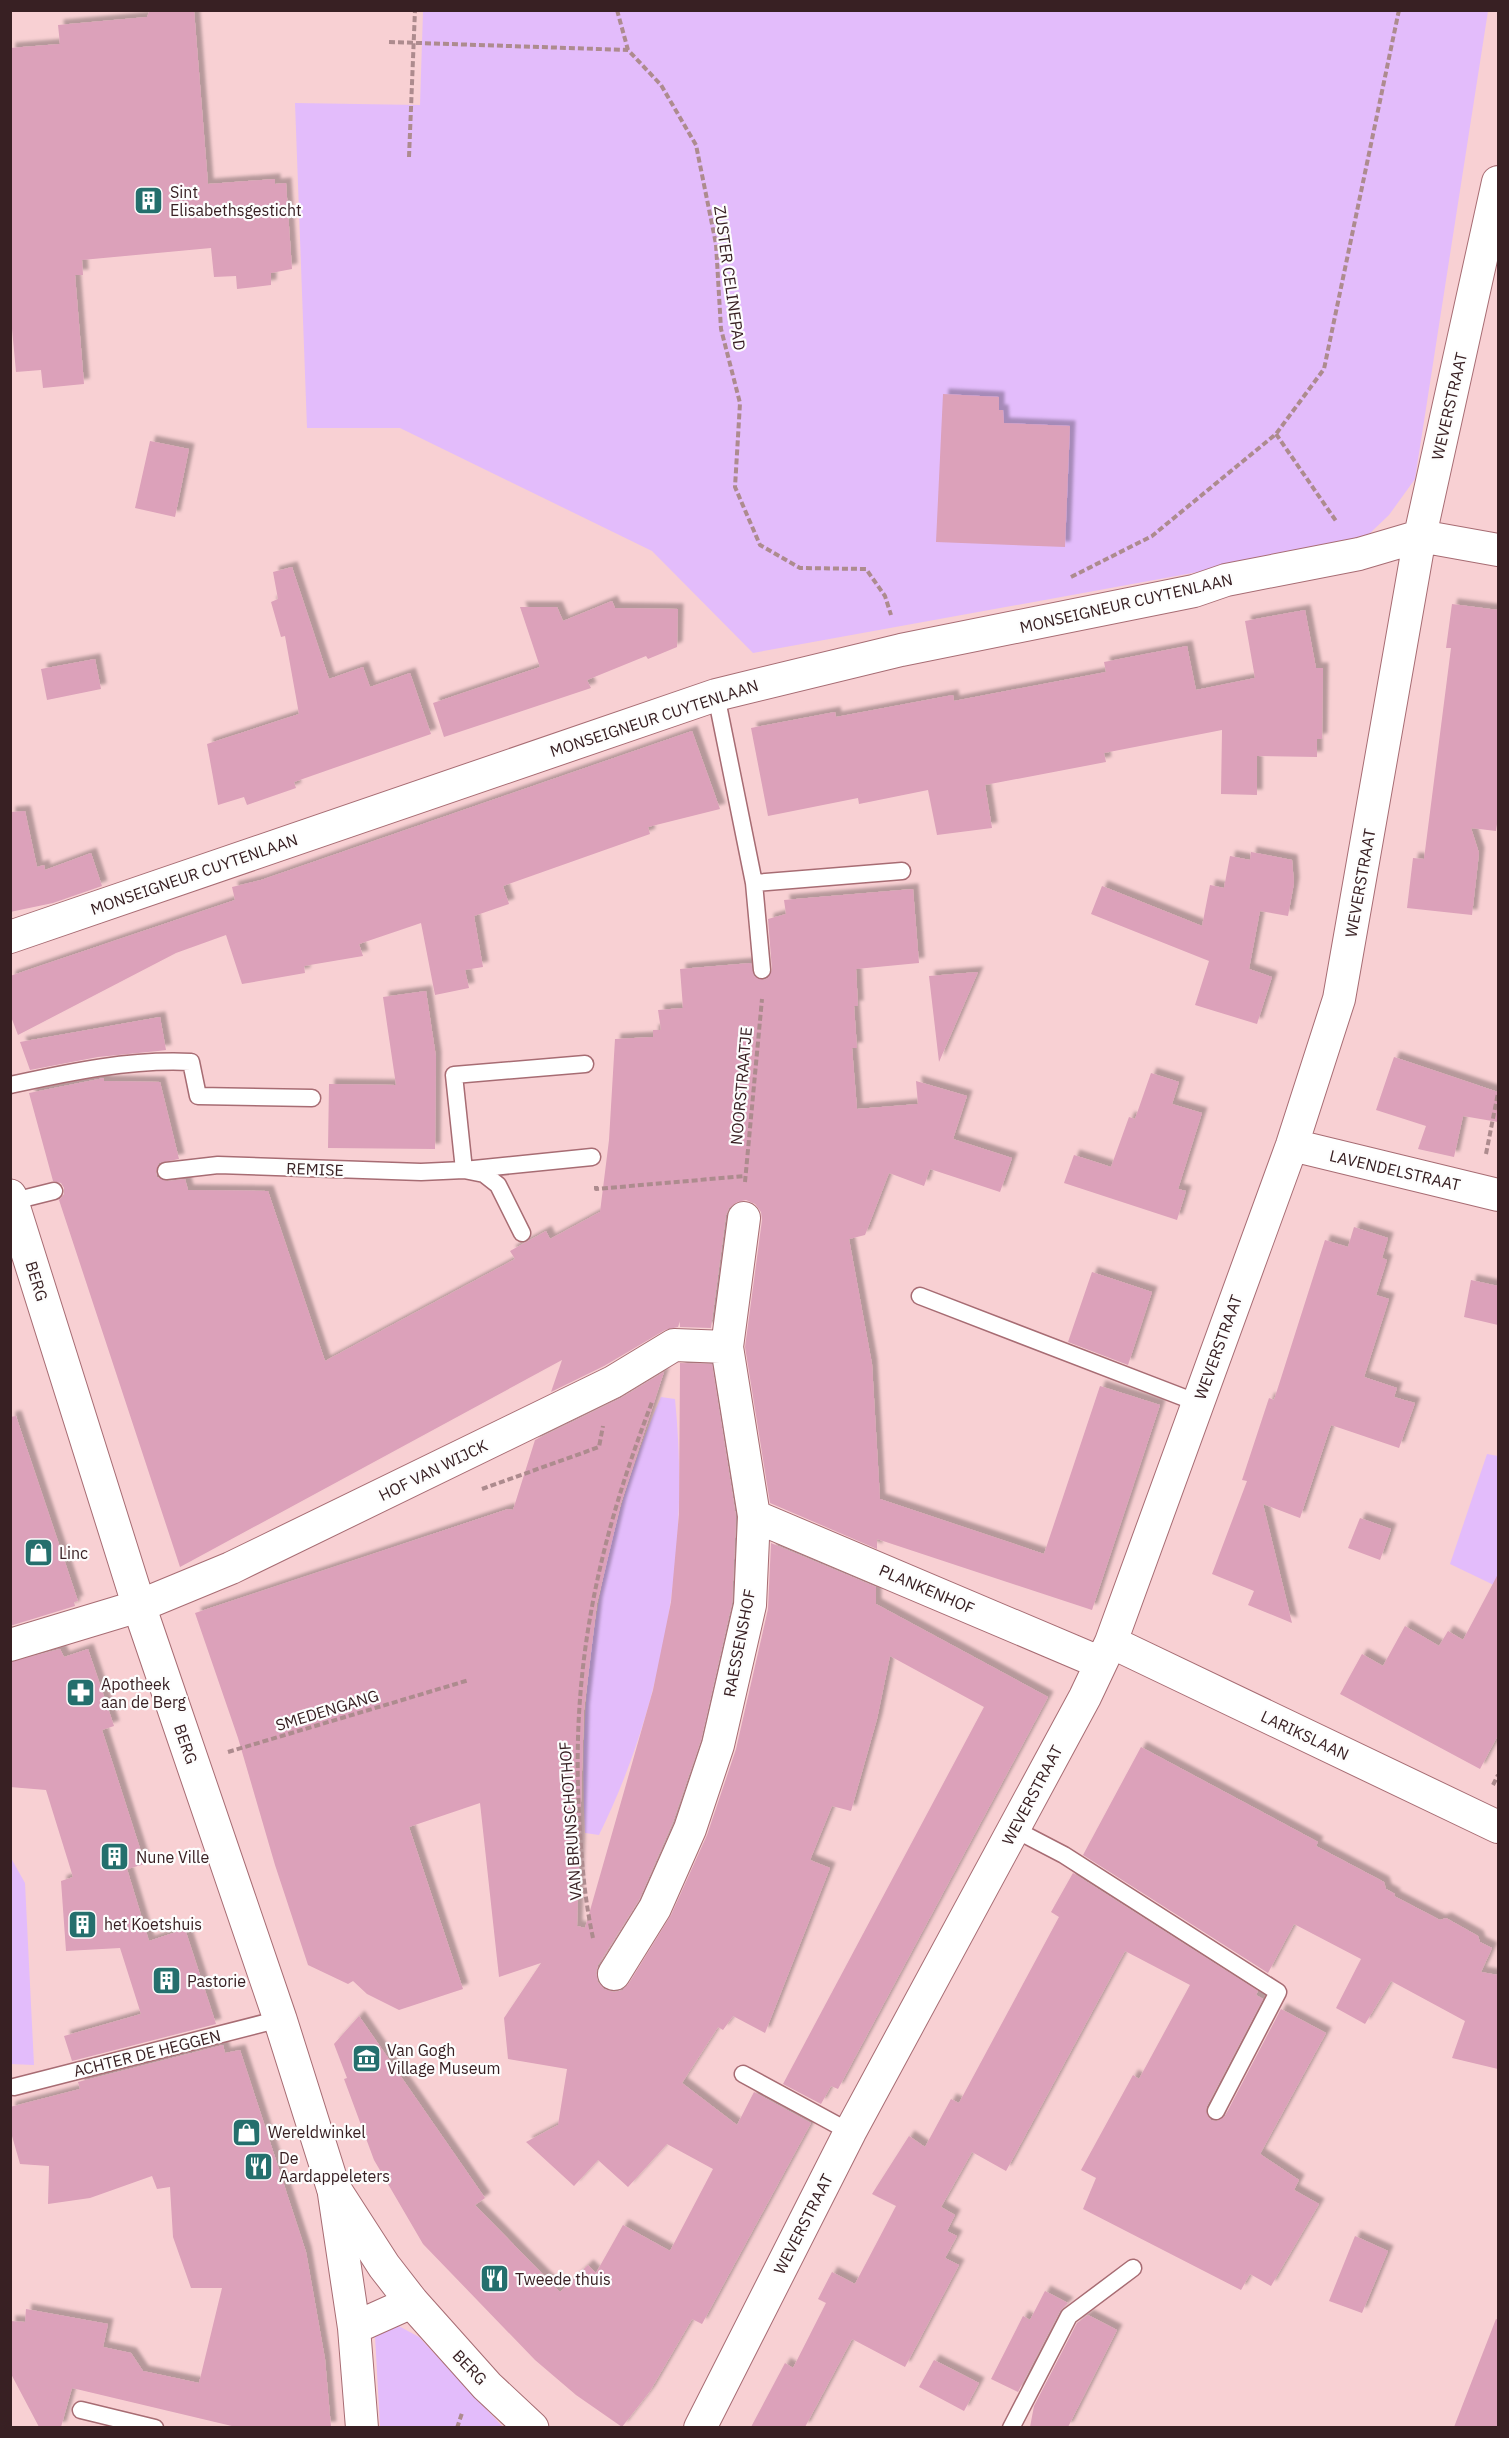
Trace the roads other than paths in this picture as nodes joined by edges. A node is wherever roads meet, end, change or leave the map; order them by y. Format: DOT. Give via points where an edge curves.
graph roads {
  1 [pos="1498,182"];
  2 [pos="1420,536"];
  3 [pos="1498,550"];
  4 [pos="716,695"];
  5 [pos="902,871"];
  6 [pos="754,883"];
  7 [pos="10,937"];
  8 [pos="762,970"];
  9 [pos="585,1064"];
  10 [pos="10,1085"];
  11 [pos="312,1098"];
  12 [pos="1292,1145"];
  13 [pos="592,1157"];
  14 [pos="464,1170"];
  15 [pos="166,1171"];
  16 [pos="54,1191"];
  17 [pos="1488,1192"];
  18 [pos="11,1200"];
  19 [pos="744,1218"];
  20 [pos="522,1233"];
  21 [pos="920,1296"];
  22 [pos="727,1347"];
  23 [pos="1198,1403"];
  24 [pos="754,1516"];
  25 [pos="139,1606"];
  26 [pos="10,1645"];
  27 [pos="1106,1653"];
  28 [pos="1498,1827"];
  29 [pos="1014,1829"];
  30 [pos="614,1974"];
  31 [pos="280,2019"];
  32 [pos="743,2074"];
  33 [pos="14,2087"];
  34 [pos="1216,2111"];
  35 [pos="850,2132"];
  36 [pos="333,2187"];
  37 [pos="1132,2268"];
  38 [pos="412,2302"];
  39 [pos="354,2328"];
  40 [pos="81,2410"];
  41 [pos="155,2427"];
  42 [pos="362,2427"];
  43 [pos="532,2427"];
  44 [pos="700,2427"];
  45 [pos="1011,2427"];
  1 -- 2 [label="street, WEVERSTRAAT"];
  2 -- 3 [label="street"];
  2 -- 4 [label="street, MONSEIGNEUR CUYTENLAAN" via="1359,554 901,650"];
  2 -- 12 [label="street, WEVERSTRAAT" via="1340,999"];
  4 -- 6 [label="lane"];
  4 -- 7 [label="street, MONSEIGNEUR CUYTENLAAN"];
  5 -- 6 [label="lane"];
  6 -- 8 [label="lane"];
  9 -- 14 [label="lane" via="454,1075"];
  10 -- 11 [label="lane" via="79,1070 158,1061 191,1062 198,1096"];
  12 -- 17 [label="street, LAVENDELSTRAAT"];
  12 -- 23 [label="street, WEVERSTRAAT"];
  13 -- 14 [label="lane, REMISE"];
  14 -- 15 [label="lane, REMISE" via="218,1165"];
  14 -- 20 [label="lane, REMISE" via="484,1174 498,1185"];
  16 -- 18 [label="lane"];
  18 -- 25 [label="street, BERG"];
  19 -- 22 [label="street, RAESSENSHOF"];
  21 -- 23 [label="lane"];
  22 -- 24 [label="street, RAESSENSHOF"];
  22 -- 25 [label="street, HOF VAN WIJCK" via="674,1346 614,1382 231,1568"];
  23 -- 27 [label="street, WEVERSTRAAT"];
  24 -- 27 [label="street, PLANKENHOF"];
  24 -- 30 [label="street, RAESSENSHOF" via="750,1605 718,1745 690,1829 655,1908"];
  25 -- 26 [label="street, HOF VAN WIJCK"];
  25 -- 31 [label="street, BERG"];
  27 -- 28 [label="street, LARIKSLAAN"];
  27 -- 29 [label="street, WEVERSTRAAT"];
  29 -- 34 [label="lane" via="1064,1855 1278,1992"];
  29 -- 35 [label="street, WEVERSTRAAT"];
  31 -- 33 [label="lane, ACHTER DE HEGGEN"];
  31 -- 36 [label="street, BERG"];
  32 -- 35 [label="lane"];
  35 -- 44 [label="street, WEVERSTRAAT"];
  36 -- 38 [label="street, BERG"];
  36 -- 39 [label="street, BERG"];
  37 -- 45 [label="lane" via="1069,2316"];
  38 -- 39 [label="street"];
  38 -- 43 [label="street, BERG" via="494,2393"];
  39 -- 42 [label="street, BERG"];
  40 -- 41 [label="lane"];
}
